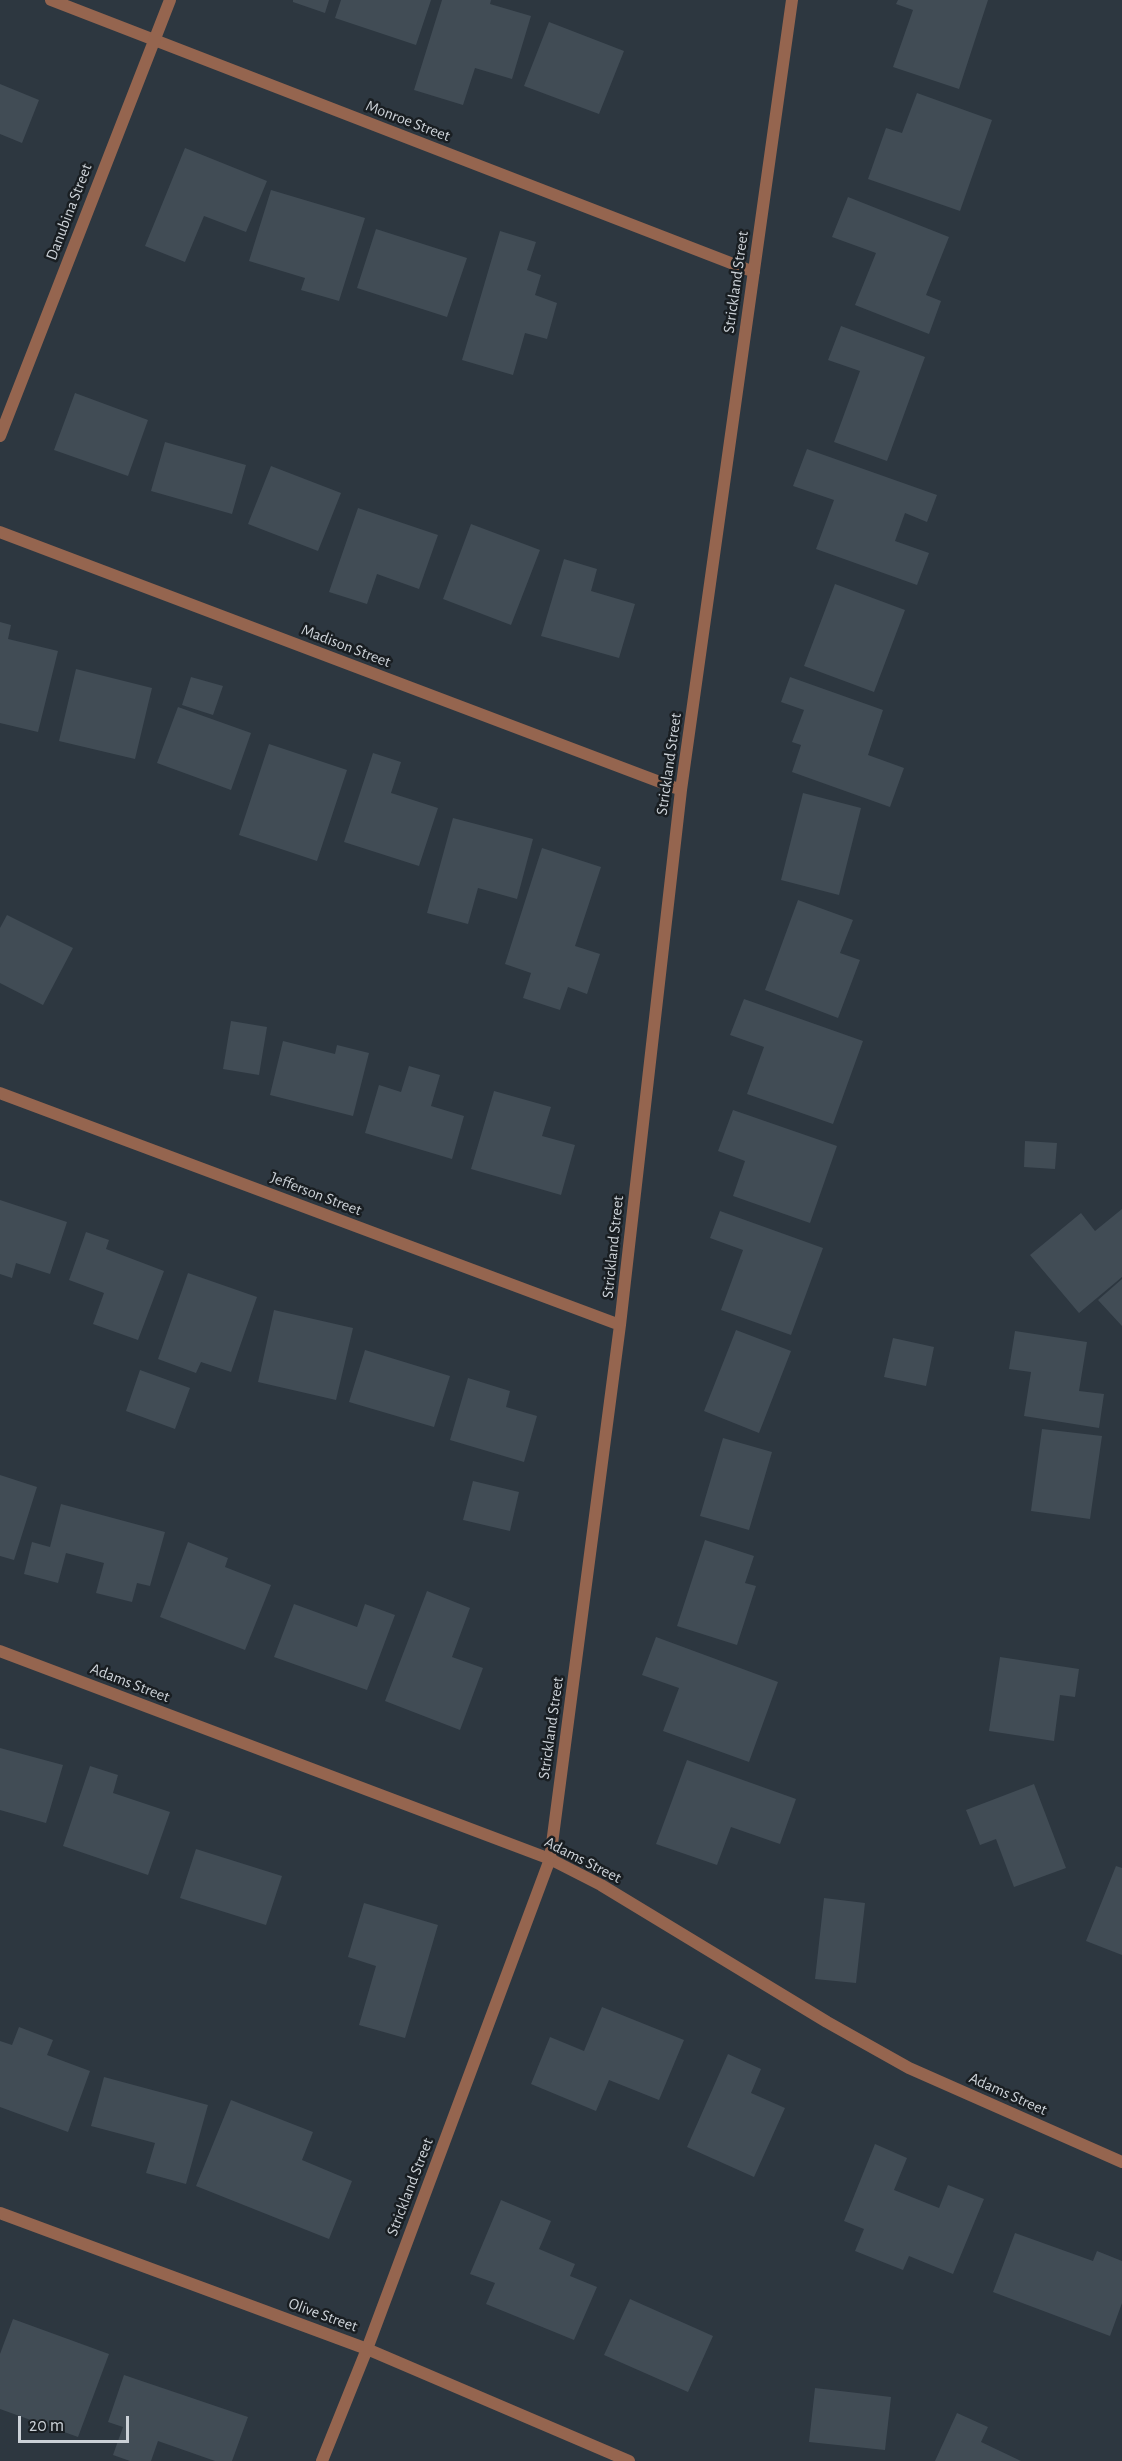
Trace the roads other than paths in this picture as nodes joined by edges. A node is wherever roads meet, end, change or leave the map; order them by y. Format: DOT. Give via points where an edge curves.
graph roads {
  1 [pos="51,0"];
  2 [pos="170,0"];
  3 [pos="792,0"];
  4 [pos="154,41"];
  5 [pos="754,272"];
  6 [pos="0,436"];
  7 [pos="0,532"];
  8 [pos="681,790"];
  9 [pos="0,1093"];
  10 [pos="620,1325"];
  11 [pos="0,1651"];
  12 [pos="550,1859"];
  13 [pos="1122,2162"];
  14 [pos="0,2213"];
  15 [pos="367,2349"];
  16 [pos="322,2461"];
  17 [pos="629,2461"];
  1 -- 4 [label="street, Monroe Street"];
  2 -- 4 [label="street, Danubina Street"];
  3 -- 5 [label="street, Strickland Street"];
  4 -- 5 [label="street, Monroe Street"];
  4 -- 6 [label="street, Danubina Street"];
  5 -- 8 [label="street, Strickland Street"];
  7 -- 8 [label="street, Madison Street"];
  8 -- 10 [label="street, Strickland Street"];
  9 -- 10 [label="street, Jefferson Street"];
  10 -- 12 [label="street, Strickland Street"];
  11 -- 12 [label="street, Adams Street"];
  12 -- 13 [label="street, Adams Street" via="601,1885 909,2068"];
  12 -- 15 [label="street, Strickland Street"];
  14 -- 15 [label="street, Olive Street"];
  15 -- 16 [label="street, Strickland Street"];
  15 -- 17 [label="street, Olive Street"];
}
